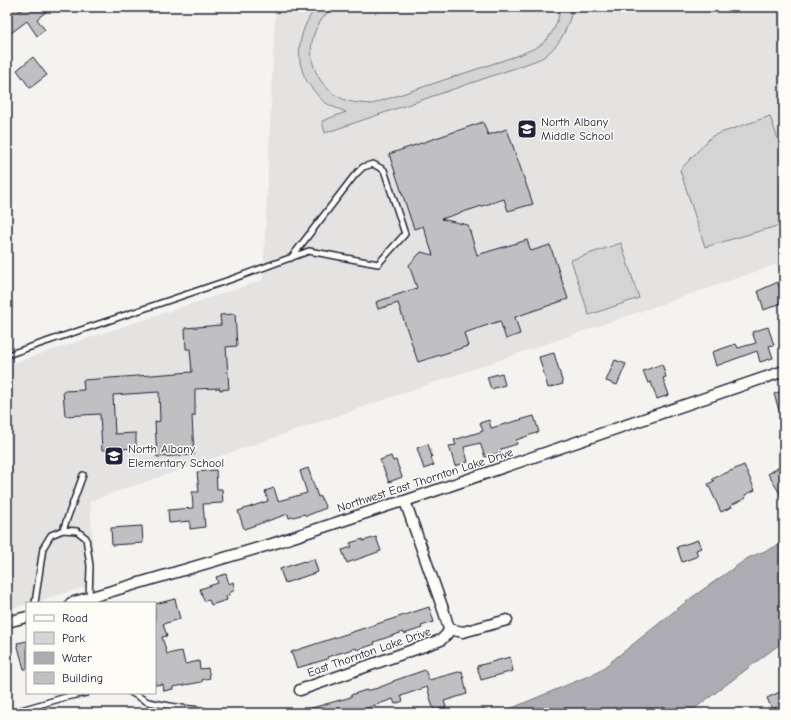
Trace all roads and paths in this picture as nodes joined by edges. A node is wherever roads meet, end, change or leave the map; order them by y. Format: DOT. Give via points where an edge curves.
graph roads {
  1 [pos="291,258"];
  2 [pos="7,355"];
  3 [pos="784,371"];
  4 [pos="83,475"];
  5 [pos="405,501"];
  6 [pos="63,530"];
  7 [pos="89,598"];
  8 [pos="34,602"];
  9 [pos="75,602"];
  10 [pos="26,617"];
  11 [pos="507,620"];
  12 [pos="7,622"];
  13 [pos="450,629"];
  14 [pos="300,690"];
  15 [pos="81,694"];
  16 [pos="134,694"];
  17 [pos="11,713"];
  18 [pos="209,713"];
  1 -- 1 [label="lane" via="309,251 378,264 406,234 384,170 373,164 363,167"];
  1 -- 2 [label="lane"];
  3 -- 5 [label="street, Northwest East Thornton Lake Drive"];
  4 -- 6 [label="lane"];
  5 -- 7 [label="street, Northwest East Thornton Lake Drive" via="272,544"];
  5 -- 13 [label="street"];
  6 -- 7 [label="lane" via="77,531 86,538 90,566"];
  6 -- 8 [label="lane" via="51,535 42,548"];
  7 -- 9 [label="street, Northwest East Thornton Lake Drive"];
  10 -- 12 [label="street"];
  11 -- 13 [label="street" via="463,632"];
  13 -- 14 [label="street, East Thornton Lake Drive" via="441,640"];
  15 -- 17 [label="lane"];
  16 -- 18 [label="lane" via="148,702"];
}
